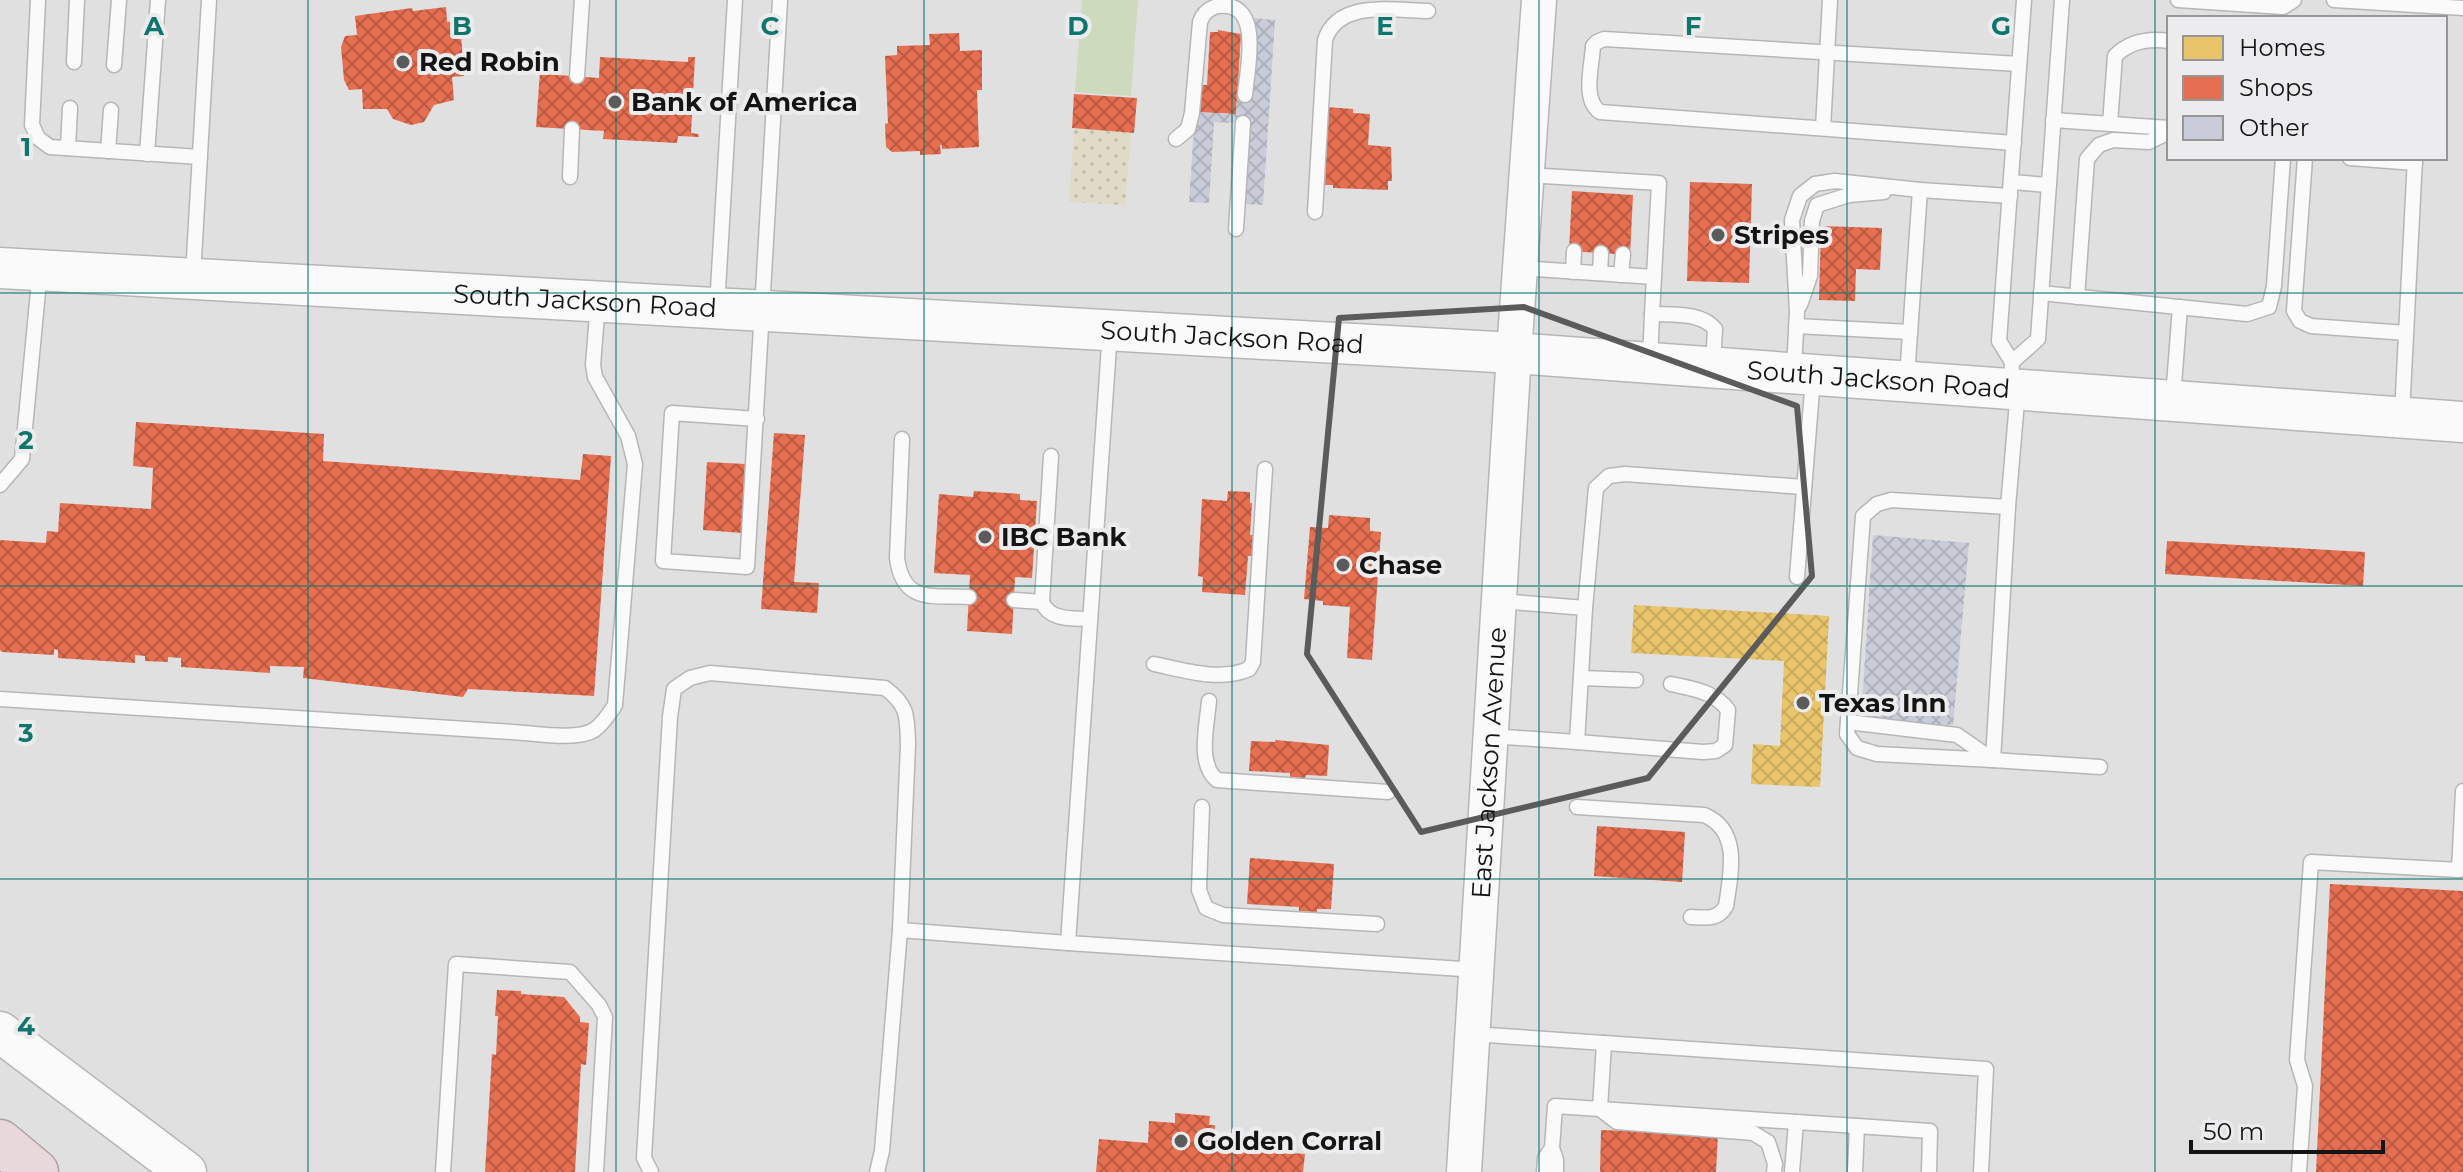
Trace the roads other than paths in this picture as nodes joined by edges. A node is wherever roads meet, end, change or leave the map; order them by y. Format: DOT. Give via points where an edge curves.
graph roads {
  1 [pos="38,0"];
  2 [pos="77,0"];
  3 [pos="119,0"];
  4 [pos="158,0"];
  5 [pos="209,0"];
  6 [pos="582,0"];
  7 [pos="735,0"];
  8 [pos="780,0"];
  9 [pos="1539,0"];
  10 [pos="1830,0"];
  11 [pos="2024,0"];
  12 [pos="2062,0"];
  13 [pos="2178,0"];
  14 [pos="2294,0"];
  15 [pos="2334,0"];
  16 [pos="2463,8"];
  17 [pos="1428,11"];
  18 [pos="2257,12"];
  19 [pos="2167,41"];
  20 [pos="1827,53"];
  21 [pos="74,62"];
  22 [pos="2019,64"];
  23 [pos="114,65"];
  24 [pos="577,76"];
  25 [pos="1245,95"];
  26 [pos="70,108"];
  27 [pos="111,110"];
  28 [pos="2053,120"];
  29 [pos="1243,123"];
  30 [pos="2110,124"];
  31 [pos="1823,128"];
  32 [pos="572,129"];
  33 [pos="2167,130"];
  34 [pos="2167,131"];
  35 [pos="1176,139"];
  36 [pos="2014,143"];
  37 [pos="68,148"];
  38 [pos="108,151"];
  39 [pos="147,154"];
  40 [pos="200,157"];
  41 [pos="2283,160"];
  42 [pos="2305,160"];
  43 [pos="2415,160"];
  44 [pos="1527,175"];
  45 [pos="570,177"];
  46 [pos="2049,185"];
  47 [pos="2010,189"];
  48 [pos="1920,190"];
  49 [pos="1315,212"];
  50 [pos="1236,229"];
  51 [pos="1574,251"];
  52 [pos="1601,253"];
  53 [pos="1623,254"];
  54 [pos="0,268"];
  55 [pos="1520,268"];
  56 [pos="40,271"];
  57 [pos="1573,272"];
  58 [pos="1600,273"];
  59 [pos="1621,275"];
  60 [pos="1654,277"];
  61 [pos="193,279"];
  62 [pos="2041,293"];
  63 [pos="2077,297"];
  64 [pos="598,302"];
  65 [pos="2180,307"];
  66 [pos="717,309"];
  67 [pos="761,311"];
  68 [pos="1652,314"];
  69 [pos="1797,319"];
  70 [pos="1110,330"];
  71 [pos="1910,332"];
  72 [pos="2406,333"];
  73 [pos="1514,353"];
  74 [pos="1650,363"];
  75 [pos="1713,368"];
  76 [pos="1803,374"];
  77 [pos="2014,380"];
  78 [pos="1907,382"];
  79 [pos="2172,401"];
  80 [pos="2402,418"];
  81 [pos="757,419"];
  82 [pos="2463,422"];
  83 [pos="902,439"];
  84 [pos="1051,456"];
  85 [pos="1265,469"];
  86 [pos="0,485"];
  87 [pos="1804,487"];
  88 [pos="2008,507"];
  89 [pos="1797,577"];
  90 [pos="969,597"];
  91 [pos="1014,600"];
  92 [pos="1499,601"];
  93 [pos="1042,602"];
  94 [pos="1585,608"];
  95 [pos="1090,619"];
  96 [pos="1154,664"];
  97 [pos="1581,678"];
  98 [pos="1636,680"];
  99 [pos="1671,684"];
  100 [pos="0,699"];
  101 [pos="1209,701"];
  102 [pos="1848,722"];
  103 [pos="1491,736"];
  104 [pos="1577,742"];
  105 [pos="1993,760"];
  106 [pos="2100,767"];
  107 [pos="2463,791"];
  108 [pos="1388,792"];
  109 [pos="1202,807"];
  110 [pos="1577,807"];
  111 [pos="2461,849"];
  112 [pos="1691,917"];
  113 [pos="1377,924"];
  114 [pos="900,930"];
  115 [pos="1068,943"];
  116 [pos="1477,970"];
  117 [pos="0,1032"];
  118 [pos="1473,1034"];
  119 [pos="1604,1043"];
  120 [pos="1600,1109"];
  121 [pos="1796,1122"];
  122 [pos="1857,1126"];
  123 [pos="0,1142"];
  124 [pos="1552,1148"];
  125 [pos="36,1172"];
  126 [pos="186,1172"];
  127 [pos="443,1172"];
  128 [pos="596,1172"];
  129 [pos="651,1172"];
  130 [pos="877,1172"];
  131 [pos="1464,1172"];
  132 [pos="1544,1172"];
  133 [pos="1556,1172"];
  134 [pos="1774,1172"];
  135 [pos="1792,1172"];
  136 [pos="1855,1172"];
  137 [pos="1929,1172"];
  138 [pos="1981,1172"];
  139 [pos="2299,1172"];
  1 -- 37 [label="lane" via="32,125 50,147"];
  2 -- 21 [label="lane"];
  3 -- 23 [label="lane"];
  4 -- 39 [label="lane"];
  5 -- 40 [label="lane"];
  6 -- 24 [label="lane"];
  7 -- 66 [label="lane"];
  8 -- 67 [label="lane"];
  9 -- 44 [label="street, East Jackson Avenue"];
  10 -- 20 [label="lane"];
  11 -- 22 [label="lane"];
  12 -- 28 [label="lane"];
  13 -- 18 [label="lane"];
  14 -- 18 [label="lane"];
  15 -- 16 [label="lane"];
  17 -- 49 [label="lane" via="1350,12 1329,28"];
  19 -- 30 [label="lane" via="2124,46 2115,56"];
  20 -- 22 [label="lane"];
  20 -- 31 [label="lane"];
  20 -- 31 [label="lane" via="1604,39 1593,46 1590,99 1600,112"];
  22 -- 36 [label="lane"];
  25 -- 35 [label="lane" via="1248,20 1234,7 1216,7 1202,15 1192,113 1188,129"];
  26 -- 37 [label="lane"];
  27 -- 38 [label="lane"];
  28 -- 30 [label="lane"];
  28 -- 46 [label="lane"];
  29 -- 50 [label="lane"];
  30 -- 33 [label="lane"];
  31 -- 36 [label="lane"];
  32 -- 45 [label="lane"];
  34 -- 63 [label="lane" via="2149,142 2113,140 2099,145 2087,159"];
  36 -- 47 [label="lane"];
  37 -- 38 [label="lane"];
  38 -- 39 [label="lane"];
  39 -- 40 [label="lane"];
  40 -- 61 [label="lane"];
  41 -- 65 [label="lane" via="2269,307 2247,314"];
  42 -- 72 [label="lane" via="2294,311 2311,326"];
  43 -- 72 [label="lane"];
  44 -- 55 [label="street, East Jackson Avenue"];
  44 -- 60 [label="lane" via="1626,188 1659,183"];
  46 -- 47 [label="lane"];
  46 -- 62 [label="lane"];
  47 -- 48 [label="lane"];
  47 -- 77 [label="lane" via="1999,341"];
  48 -- 69 [label="lane" via="1849,195 1817,205 1810,276"];
  48 -- 71 [label="lane"];
  51 -- 57 [label="lane"];
  52 -- 58 [label="lane"];
  53 -- 59 [label="lane"];
  54 -- 56 [label="main road, South Jackson Road"];
  55 -- 57 [label="lane"];
  55 -- 73 [label="street, East Jackson Avenue"];
  56 -- 61 [label="main road, South Jackson Road"];
  56 -- 86 [label="lane" via="22,459"];
  57 -- 58 [label="lane"];
  58 -- 59 [label="lane"];
  59 -- 60 [label="lane"];
  60 -- 68 [label="lane"];
  61 -- 64 [label="main road, South Jackson Road"];
  62 -- 63 [label="lane"];
  62 -- 77 [label="lane" via="2038,339"];
  63 -- 65 [label="lane"];
  64 -- 66 [label="main road, South Jackson Road"];
  64 -- 100 [label="lane" via="595,377 628,436 635,464 615,705 592,732 512,732"];
  65 -- 79 [label="lane"];
  66 -- 67 [label="main road, South Jackson Road"];
  67 -- 70 [label="main road, South Jackson Road"];
  67 -- 81 [label="lane"];
  68 -- 74 [label="lane"];
  68 -- 75 [label="lane" via="1708,321 1715,329"];
  69 -- 71 [label="lane"];
  69 -- 76 [label="lane"];
  70 -- 73 [label="main road, South Jackson Road"];
  70 -- 95 [label="lane"];
  71 -- 78 [label="lane"];
  72 -- 80 [label="lane"];
  73 -- 74 [label="main road, South Jackson Road"];
  73 -- 92 [label="street, East Jackson Avenue"];
  74 -- 75 [label="main road, South Jackson Road"];
  75 -- 76 [label="main road, South Jackson Road"];
  76 -- 78 [label="main road, South Jackson Road"];
  76 -- 87 [label="lane"];
  77 -- 78 [label="main road, South Jackson Road"];
  77 -- 79 [label="main road, South Jackson Road"];
  77 -- 88 [label="lane"];
  79 -- 80 [label="main road, South Jackson Road"];
  80 -- 82 [label="main road, South Jackson Road"];
  81 -- 81 [label="lane" via="672,413 663,561 747,567"];
  83 -- 90 [label="lane" via="899,573 920,595"];
  84 -- 93 [label="lane"];
  85 -- 96 [label="lane" via="1253,662 1233,675"];
  87 -- 89 [label="lane"];
  87 -- 94 [label="lane" via="1609,476 1596,488"];
  88 -- 102 [label="lane" via="1891,500 1863,516"];
  88 -- 105 [label="lane"];
  91 -- 93 [label="lane"];
  92 -- 94 [label="lane"];
  92 -- 103 [label="street, East Jackson Avenue"];
  93 -- 95 [label="lane" via="1054,615"];
  94 -- 97 [label="lane"];
  95 -- 115 [label="lane"];
  97 -- 98 [label="lane"];
  97 -- 104 [label="lane"];
  99 -- 104 [label="lane" via="1723,702 1728,710 1725,745 1703,752"];
  101 -- 108 [label="lane" via="1205,760 1217,780"];
  102 -- 105 [label="lane" via="1957,735"];
  102 -- 105 [label="lane" via="1847,734 1857,748 1877,754"];
  103 -- 104 [label="lane"];
  103 -- 116 [label="street, East Jackson Avenue"];
  105 -- 106 [label="lane"];
  107 -- 111 [label="lane"];
  109 -- 113 [label="lane" via="1199,890 1206,908 1223,915"];
  110 -- 112 [label="lane" via="1715,820 1727,832 1730,847 1726,906 1713,918"];
  111 -- 139 [label="lane" via="2459,870 2311,862 2297,1060 2305,1086"];
  114 -- 115 [label="lane"];
  114 -- 129 [label="lane" via="908,745 901,700 885,688 710,673 674,689 644,1158"];
  114 -- 130 [label="lane"];
  115 -- 116 [label="lane"];
  116 -- 118 [label="street, East Jackson Avenue"];
  117 -- 126 [label="main road"];
  118 -- 119 [label="lane"];
  118 -- 131 [label="street, East Jackson Avenue"];
  119 -- 120 [label="lane"];
  119 -- 138 [label="lane" via="1986,1069"];
  120 -- 121 [label="lane"];
  120 -- 124 [label="lane" via="1555,1106"];
  120 -- 134 [label="lane" via="1617,1122 1753,1133 1768,1142"];
  121 -- 122 [label="lane"];
  121 -- 135 [label="lane"];
  122 -- 136 [label="lane"];
  122 -- 137 [label="lane" via="1930,1131"];
  123 -- 125 [label="highway"];
  124 -- 132 [label="lane"];
  124 -- 133 [label="lane"];
  127 -- 128 [label="lane" via="456,964 570,972 599,1005 605,1017"];
}
